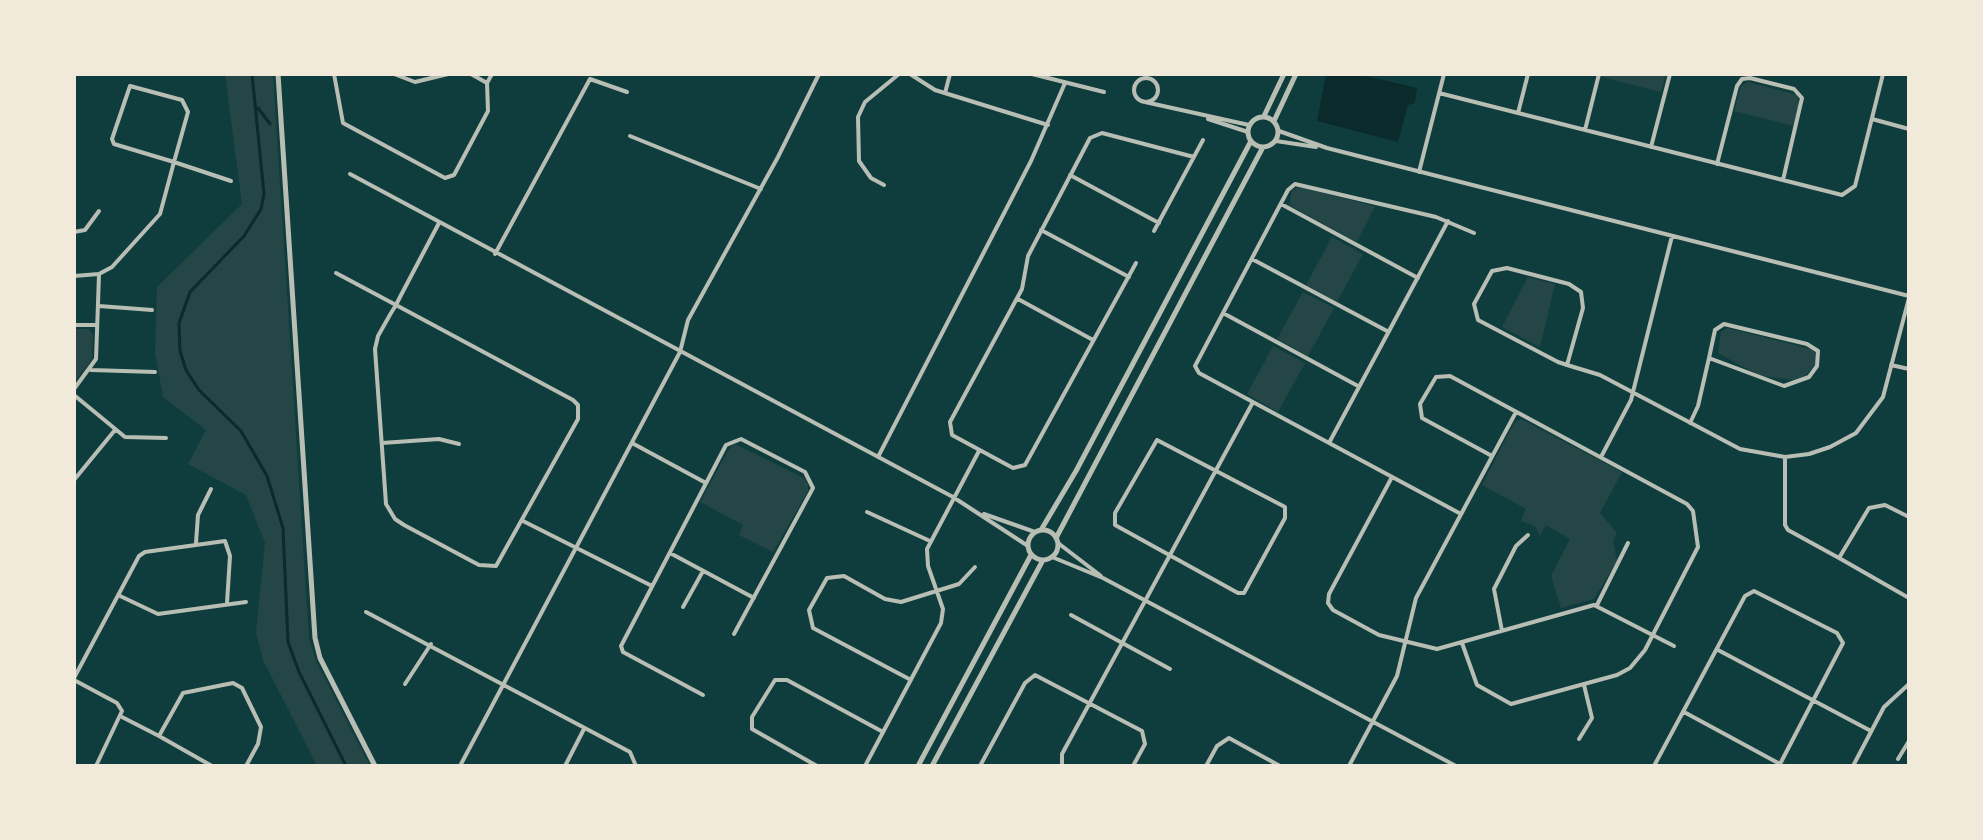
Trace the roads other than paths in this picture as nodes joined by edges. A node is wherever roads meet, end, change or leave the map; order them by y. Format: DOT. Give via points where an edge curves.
graph roads {
  1 [pos="278,74"];
  2 [pos="334,74"];
  3 [pos="394,74"];
  4 [pos="448,74"];
  5 [pos="471,74"];
  6 [pos="492,74"];
  7 [pos="819,74"];
  8 [pos="899,74"];
  9 [pos="910,74"];
  10 [pos="950,74"];
  11 [pos="1032,74"];
  12 [pos="1159,74"];
  13 [pos="1284,74"];
  14 [pos="1296,74"];
  15 [pos="1444,74"];
  16 [pos="1528,74"];
  17 [pos="1599,74"];
  18 [pos="1670,74"];
  19 [pos="1883,74"];
  20 [pos="433,76"];
  21 [pos="1141,77"];
  22 [pos="487,83"];
  23 [pos="1065,83"];
  24 [pos="1158,89"];
  25 [pos="627,92"];
  26 [pos="1104,92"];
  27 [pos="945,93"];
  28 [pos="1439,93"];
  29 [pos="1145,102"];
  30 [pos="1168,108"];
  31 [pos="1518,113"];
  32 [pos="1264,116"];
  33 [pos="1872,119"];
  34 [pos="1274,121"];
  35 [pos="1048,125"];
  36 [pos="1248,129"];
  37 [pos="1909,129"];
  38 [pos="1585,130"];
  39 [pos="1279,131"];
  40 [pos="630,136"];
  41 [pos="1203,140"];
  42 [pos="1251,141"];
  43 [pos="1276,141"];
  44 [pos="1263,147"];
  45 [pos="1651,147"];
  46 [pos="1327,148"];
  47 [pos="1194,157"];
  48 [pos="174,162"];
  49 [pos="1717,164"];
  50 [pos="1419,172"];
  51 [pos="350,174"];
  52 [pos="1070,175"];
  53 [pos="1783,180"];
  54 [pos="231,181"];
  55 [pos="884,185"];
  56 [pos="761,189"];
  57 [pos="1281,204"];
  58 [pos="99,211"];
  59 [pos="1448,221"];
  60 [pos="439,223"];
  61 [pos="1159,223"];
  62 [pos="1041,230"];
  63 [pos="1154,231"];
  64 [pos="74,232"];
  65 [pos="1474,233"];
  66 [pos="1672,235"];
  67 [pos="495,254"];
  68 [pos="1252,259"];
  69 [pos="1136,263"];
  70 [pos="336,273"];
  71 [pos="99,274"];
  72 [pos="74,276"];
  73 [pos="1129,277"];
  74 [pos="1418,278"];
  75 [pos="1909,297"];
  76 [pos="1017,299"];
  77 [pos="396,305"];
  78 [pos="99,306"];
  79 [pos="152,310"];
  80 [pos="1223,313"];
  81 [pos="74,325"];
  82 [pos="97,325"];
  83 [pos="1388,331"];
  84 [pos="1093,340"];
  85 [pos="680,352"];
  86 [pos="1709,358"];
  87 [pos="1567,365"];
  88 [pos="1891,365"];
  89 [pos="1909,369"];
  90 [pos="91,370"];
  91 [pos="155,372"];
  92 [pos="1358,387"];
  93 [pos="74,389"];
  94 [pos="1633,392"];
  95 [pos="74,395"];
  96 [pos="1253,402"];
  97 [pos="1516,412"];
  98 [pos="1690,423"];
  99 [pos="115,430"];
  100 [pos="166,438"];
  101 [pos="382,443"];
  102 [pos="632,443"];
  103 [pos="1329,443"];
  104 [pos="459,444"];
  105 [pos="979,451"];
  106 [pos="1492,456"];
  107 [pos="878,457"];
  108 [pos="1601,457"];
  109 [pos="1785,457"];
  110 [pos="1218,470"];
  111 [pos="1392,477"];
  112 [pos="74,480"];
  113 [pos="706,483"];
  114 [pos="211,489"];
  115 [pos="953,497"];
  116 [pos="867,512"];
  117 [pos="981,513"];
  118 [pos="1461,514"];
  119 [pos="1909,517"];
  120 [pos="523,521"];
  121 [pos="1038,531"];
  122 [pos="1528,535"];
  123 [pos="930,541"];
  124 [pos="1057,541"];
  125 [pos="1628,543"];
  126 [pos="197,544"];
  127 [pos="1028,546"];
  128 [pos="575,547"];
  129 [pos="670,553"];
  130 [pos="1031,555"];
  131 [pos="1052,557"];
  132 [pos="1171,557"];
  133 [pos="1839,558"];
  134 [pos="1043,560"];
  135 [pos="975,567"];
  136 [pos="703,571"];
  137 [pos="1103,578"];
  138 [pos="652,586"];
  139 [pos="938,591"];
  140 [pos="118,595"];
  141 [pos="754,598"];
  142 [pos="1909,598"];
  143 [pos="1144,600"];
  144 [pos="246,602"];
  145 [pos="227,603"];
  146 [pos="1597,605"];
  147 [pos="683,607"];
  148 [pos="366,612"];
  149 [pos="1071,615"];
  150 [pos="1502,631"];
  151 [pos="734,634"];
  152 [pos="1653,635"];
  153 [pos="1121,643"];
  154 [pos="1405,643"];
  155 [pos="1462,643"];
  156 [pos="431,644"];
  157 [pos="1674,646"];
  158 [pos="1717,649"];
  159 [pos="1170,669"];
  160 [pos="74,679"];
  161 [pos="911,680"];
  162 [pos="405,684"];
  163 [pos="501,684"];
  164 [pos="1909,684"];
  165 [pos="1584,685"];
  166 [pos="703,695"];
  167 [pos="1814,701"];
  168 [pos="1089,702"];
  169 [pos="1683,712"];
  170 [pos="122,717"];
  171 [pos="1373,722"];
  172 [pos="585,729"];
  173 [pos="1871,731"];
  174 [pos="883,732"];
  175 [pos="159,736"];
  176 [pos="1579,739"];
  177 [pos="1909,741"];
  178 [pos="1898,759"];
  179 [pos="1780,765"];
  180 [pos="96,766"];
  181 [pos="212,766"];
  182 [pos="246,766"];
  183 [pos="375,766"];
  184 [pos="460,766"];
  185 [pos="565,766"];
  186 [pos="636,766"];
  187 [pos="817,766"];
  188 [pos="865,766"];
  189 [pos="918,766"];
  190 [pos="932,766"];
  191 [pos="980,766"];
  192 [pos="1062,766"];
  193 [pos="1133,766"];
  194 [pos="1206,766"];
  195 [pos="1280,766"];
  196 [pos="1349,766"];
  197 [pos="1456,766"];
  198 [pos="1654,766"];
  199 [pos="1853,766"];
  1 -- 183 [label="street" via="315,638"];
  2 -- 22 [label="street" via="343,123 445,178 454,175 488,111"];
  3 -- 20 [label="street" via="412,82"];
  4 -- 20 [label="street"];
  5 -- 22 [label="street"];
  6 -- 22 [label="street"];
  7 -- 56 [label="street"];
  8 -- 55 [label="street" via="865,102 858,117 859,161"];
  9 -- 27 [label="street"];
  10 -- 27 [label="street"];
  11 -- 23 [label="street"];
  12 -- 24 [label="street"];
  13 -- 32 [label="street"];
  14 -- 34 [label="street"];
  15 -- 28 [label="street"];
  16 -- 31 [label="street"];
  17 -- 38 [label="street"];
  18 -- 45 [label="street"];
  19 -- 33 [label="street"];
  21 -- 24 [label="street"];
  21 -- 29 [label="street" via="1134,91"];
  23 -- 26 [label="street"];
  23 -- 35 [label="street"];
  24 -- 29 [label="street" via="1154,99"];
  24 -- 30 [label="street"];
  25 -- 67 [label="street" via="590,79"];
  27 -- 35 [label="street"];
  28 -- 31 [label="street"];
  28 -- 50 [label="street"];
  29 -- 30 [label="street"];
  30 -- 36 [label="street"];
  31 -- 38 [label="street"];
  32 -- 34 [label="street"];
  32 -- 36 [label="street"];
  33 -- 37 [label="street"];
  33 -- 53 [label="street" via="1850,192 1842,195"];
  34 -- 39 [label="street"];
  35 -- 107 [label="street"];
  36 -- 42 [label="street"];
  38 -- 45 [label="street"];
  39 -- 43 [label="street"];
  39 -- 46 [label="street"];
  40 -- 56 [label="street"];
  41 -- 47 [label="street"];
  42 -- 44 [label="street"];
  42 -- 121 [label="street" via="1084,458"];
  43 -- 44 [label="street"];
  43 -- 46 [label="street"];
  44 -- 124 [label="street"];
  45 -- 49 [label="street"];
  46 -- 50 [label="street"];
  47 -- 52 [label="street" via="1098,133"];
  47 -- 61 [label="street"];
  48 -- 48 [label="street" via="186,104 130,86 113,142"];
  48 -- 54 [label="street"];
  48 -- 71 [label="street" via="157,220"];
  49 -- 53 [label="street"];
  49 -- 53 [label="street" via="1737,86 1750,78 1794,89 1802,98"];
  50 -- 66 [label="street"];
  51 -- 60 [label="street"];
  52 -- 61 [label="street"];
  52 -- 62 [label="street"];
  56 -- 85 [label="street" via="688,320"];
  57 -- 59 [label="street" via="1291,186 1305,183"];
  57 -- 68 [label="street"];
  57 -- 74 [label="street"];
  58 -- 64 [label="street" via="85,230"];
  59 -- 65 [label="street"];
  59 -- 74 [label="street"];
  60 -- 67 [label="street"];
  60 -- 77 [label="street"];
  61 -- 63 [label="street"];
  62 -- 73 [label="street"];
  62 -- 76 [label="street"];
  66 -- 75 [label="street"];
  66 -- 94 [label="street"];
  67 -- 85 [label="street"];
  68 -- 80 [label="street"];
  68 -- 83 [label="street"];
  69 -- 73 [label="street"];
  70 -- 77 [label="street"];
  71 -- 72 [label="street"];
  71 -- 78 [label="street"];
  73 -- 84 [label="street"];
  74 -- 83 [label="street"];
  75 -- 88 [label="street"];
  76 -- 84 [label="street"];
  76 -- 105 [label="street" via="949,425 954,437"];
  77 -- 101 [label="street" via="375,349"];
  77 -- 120 [label="street" via="578,405 578,419"];
  78 -- 79 [label="street"];
  78 -- 82 [label="street"];
  80 -- 92 [label="street"];
  80 -- 96 [label="street" via="1195,364 1199,373"];
  81 -- 82 [label="street"];
  82 -- 90 [label="street"];
  83 -- 92 [label="street"];
  84 -- 105 [label="street" via="1025,465 1013,468"];
  85 -- 102 [label="street"];
  85 -- 107 [label="street"];
  86 -- 86 [label="street" via="1715,330 1724,324 1807,344 1819,357 1809,377 1784,386"];
  86 -- 98 [label="street"];
  87 -- 87 [label="street" via="1478,320 1474,304 1492,271 1507,268 1533,274 1581,292 1583,308"];
  87 -- 94 [label="street"];
  88 -- 89 [label="street"];
  88 -- 109 [label="street" via="1883,397 1856,433 1830,447"];
  90 -- 91 [label="street"];
  90 -- 93 [label="street"];
  92 -- 103 [label="street"];
  94 -- 98 [label="street"];
  94 -- 108 [label="street"];
  95 -- 99 [label="street"];
  96 -- 103 [label="street"];
  96 -- 110 [label="street"];
  97 -- 106 [label="street"];
  97 -- 106 [label="street" via="1447,375 1436,377 1427,392 1419,407 1422,418"];
  97 -- 108 [label="street"];
  98 -- 109 [label="street" via="1740,449"];
  99 -- 100 [label="street" via="131,439"];
  99 -- 112 [label="street"];
  101 -- 104 [label="street" via="439,439"];
  101 -- 120 [label="street" via="388,510 404,525 479,565 493,567"];
  102 -- 113 [label="street"];
  102 -- 128 [label="street"];
  103 -- 111 [label="street"];
  105 -- 115 [label="street"];
  106 -- 118 [label="street"];
  107 -- 115 [label="street"];
  108 -- 152 [label="street" via="1693,511 1698,550"];
  109 -- 133 [label="street" via="1785,525"];
  110 -- 132 [label="street"];
  110 -- 132 [label="street" via="1164,440 1152,444 1114,522 1119,530"];
  110 -- 132 [label="street" via="1286,509 1246,592 1238,593"];
  111 -- 118 [label="street"];
  111 -- 154 [label="street" via="1328,603 1379,635"];
  113 -- 129 [label="street"];
  113 -- 141 [label="street" via="726,445 735,439 746,440 812,479 811,494"];
  114 -- 126 [label="street" via="198,515"];
  115 -- 117 [label="street"];
  115 -- 123 [label="street"];
  116 -- 123 [label="street"];
  117 -- 121 [label="street"];
  117 -- 127 [label="street"];
  118 -- 154 [label="street" via="1416,598"];
  119 -- 133 [label="street" via="1885,505 1869,508"];
  120 -- 128 [label="street"];
  121 -- 124 [label="street"];
  121 -- 127 [label="street"];
  122 -- 150 [label="street" via="1516,546 1494,589"];
  123 -- 139 [label="street" via="927,556"];
  124 -- 131 [label="street"];
  124 -- 137 [label="street"];
  125 -- 146 [label="street"];
  126 -- 140 [label="street" via="142,553"];
  126 -- 145 [label="street" via="228,544"];
  127 -- 130 [label="street"];
  128 -- 138 [label="street"];
  128 -- 163 [label="street"];
  129 -- 136 [label="street"];
  129 -- 138 [label="street"];
  130 -- 134 [label="street"];
  130 -- 189 [label="street"];
  131 -- 134 [label="street"];
  131 -- 137 [label="street"];
  132 -- 143 [label="street"];
  133 -- 142 [label="street"];
  134 -- 190 [label="street"];
  135 -- 139 [label="street" via="966,581"];
  136 -- 141 [label="street"];
  136 -- 147 [label="street"];
  137 -- 143 [label="street"];
  138 -- 166 [label="street" via="621,644 623,652"];
  139 -- 161 [label="street" via="941,623"];
  139 -- 161 [label="street" via="894,601 835,575 827,578 809,610 813,628"];
  140 -- 145 [label="street" via="158,614"];
  140 -- 160 [label="street"];
  141 -- 151 [label="street"];
  143 -- 153 [label="street"];
  143 -- 171 [label="street"];
  144 -- 145 [label="street"];
  146 -- 150 [label="street"];
  146 -- 152 [label="street"];
  148 -- 156 [label="street"];
  149 -- 153 [label="street"];
  150 -- 155 [label="street"];
  152 -- 157 [label="street"];
  152 -- 165 [label="street" via="1630,668"];
  153 -- 159 [label="street"];
  153 -- 168 [label="street"];
  154 -- 155 [label="street" via="1434,649"];
  154 -- 171 [label="street" via="1397,676"];
  155 -- 165 [label="street" via="1475,682 1507,703"];
  156 -- 162 [label="street"];
  156 -- 163 [label="street"];
  158 -- 167 [label="street"];
  158 -- 167 [label="street" via="1745,596 1761,592 1841,637 1841,650"];
  158 -- 169 [label="street"];
  160 -- 170 [label="street" via="117,703"];
  161 -- 174 [label="street"];
  163 -- 172 [label="street"];
  163 -- 184 [label="street"];
  164 -- 173 [label="street" via="1892,697"];
  165 -- 176 [label="street" via="1592,718"];
  167 -- 173 [label="street"];
  167 -- 179 [label="street"];
  168 -- 191 [label="street" via="1042,677 1029,677"];
  168 -- 192 [label="street" via="1062,754"];
  168 -- 193 [label="street" via="1144,734 1145,744"];
  169 -- 179 [label="street"];
  169 -- 198 [label="street"];
  170 -- 175 [label="street"];
  170 -- 180 [label="street"];
  171 -- 196 [label="street"];
  171 -- 197 [label="street"];
  172 -- 185 [label="street"];
  172 -- 186 [label="street" via="630,752"];
  173 -- 199 [label="street"];
  174 -- 187 [label="street" via="787,680 775,680 752,717 752,729"];
  174 -- 188 [label="street"];
  175 -- 181 [label="street"];
  175 -- 182 [label="street" via="186,690 238,684 261,727"];
  177 -- 178 [label="street"];
  194 -- 195 [label="street" via="1217,746 1229,738"];
}
